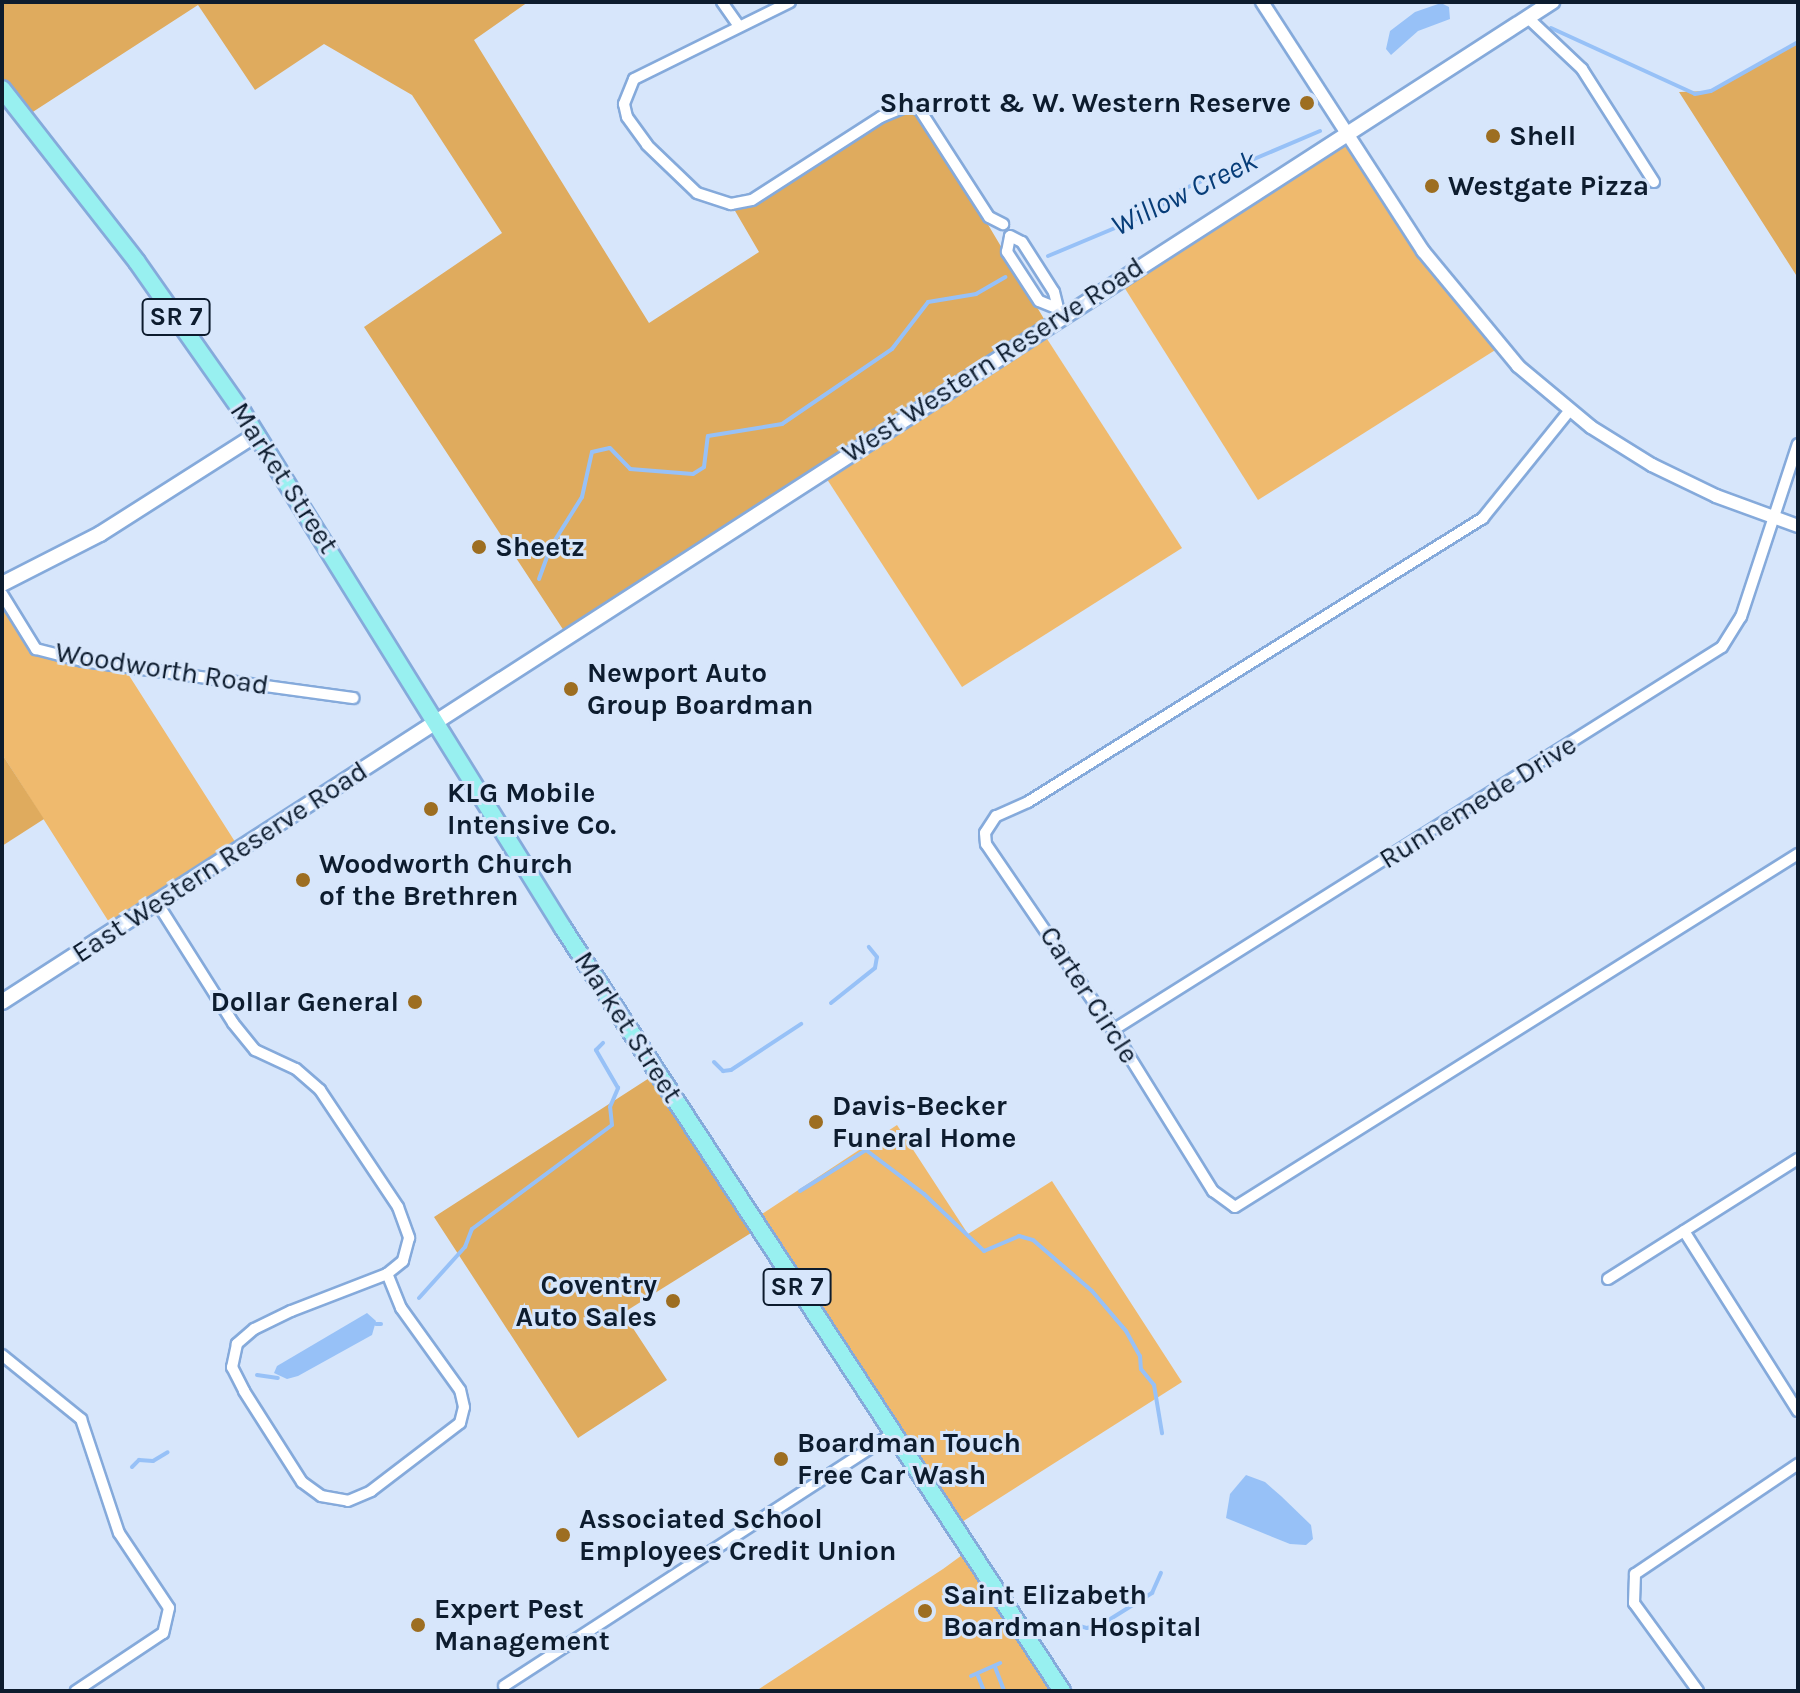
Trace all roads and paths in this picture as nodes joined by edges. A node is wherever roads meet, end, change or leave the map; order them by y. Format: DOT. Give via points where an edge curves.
graph roads {
  1 [pos="722,2"];
  2 [pos="790,2"];
  3 [pos="1262,2"];
  4 [pos="1552,2"];
  5 [pos="1527,17"];
  6 [pos="738,25"];
  7 [pos="2,89"];
  8 [pos="1346,134"];
  9 [pos="1654,182"];
  10 [pos="1003,224"];
  11 [pos="1057,312"];
  12 [pos="1570,410"];
  13 [pos="257,434"];
  14 [pos="1798,444"];
  15 [pos="1774,517"];
  16 [pos="1798,526"];
  17 [pos="2,584"];
  18 [pos="2,594"];
  19 [pos="353,698"];
  20 [pos="437,721"];
  21 [pos="1798,854"];
  22 [pos="156,901"];
  23 [pos="2,1002"];
  24 [pos="1113,1030"];
  25 [pos="1798,1159"];
  26 [pos="1684,1231"];
  27 [pos="387,1274"];
  28 [pos="1608,1279"];
  29 [pos="2,1355"];
  30 [pos="1798,1411"];
  31 [pos="893,1433"];
  32 [pos="1798,1464"];
  33 [pos="504,1686"];
  34 [pos="76,1691"];
  35 [pos="1062,1691"];
  36 [pos="1698,1691"];
  1 -- 6 [label="street"];
  2 -- 6 [label="street"];
  3 -- 8 [label="street"];
  4 -- 5 [label="main road, West Western Reserve Road"];
  5 -- 8 [label="main road, West Western Reserve Road"];
  5 -- 9 [label="street" via="1582,69"];
  6 -- 10 [label="street" via="646,70 627,90 624,104 633,127 697,193 731,204 752,200 881,117 909,105 920,110 989,217"];
  7 -- 13 [label="main road, Market Street / SR 7" via="137,262"];
  8 -- 11 [label="main road, West Western Reserve Road"];
  8 -- 12 [label="street" via="1452,292 1512,360"];
  11 -- 11 [label="street" via="1054,292 1022,242 1010,236 1007,252 1039,301"];
  11 -- 20 [label="main road, West Western Reserve Road"];
  12 -- 15 [label="street" via="1652,465"];
  12 -- 24 [label="street, Carter Circle" via="1483,518 1037,797 990,821 985,833 990,850"];
  13 -- 17 [label="main road" via="88,541"];
  13 -- 20 [label="main road, Market Street / SR 7"];
  14 -- 15 [label="street, Runnemede Drive"];
  15 -- 16 [label="street"];
  15 -- 24 [label="street, Runnemede Drive" via="1735,631 1716,653"];
  18 -- 19 [label="street, Woodworth Road" via="36,649 83,661"];
  20 -- 22 [label="main road, East Western Reserve Road"];
  20 -- 31 [label="main road, Market Street / SR 7" via="571,940"];
  21 -- 24 [label="street, Carter Circle" via="1239,1207 1213,1191"];
  22 -- 23 [label="main road, East Western Reserve Road"];
  22 -- 27 [label="street" via="233,1023 255,1050 296,1069 320,1090 390,1195 409,1238 403,1261"];
  25 -- 26 [label="street"];
  26 -- 28 [label="street"];
  26 -- 30 [label="street"];
  27 -- 27 [label="street" via="291,1311 237,1344 232,1367 244,1391 302,1482 321,1496 348,1501 371,1491 460,1423 460,1390 401,1308"];
  29 -- 34 [label="street" via="81,1419 119,1533 169,1608 163,1633"];
  31 -- 33 [label="street"];
  31 -- 35 [label="main road, Market Street / SR 7"];
  32 -- 36 [label="street" via="1635,1574 1634,1603"];
}
